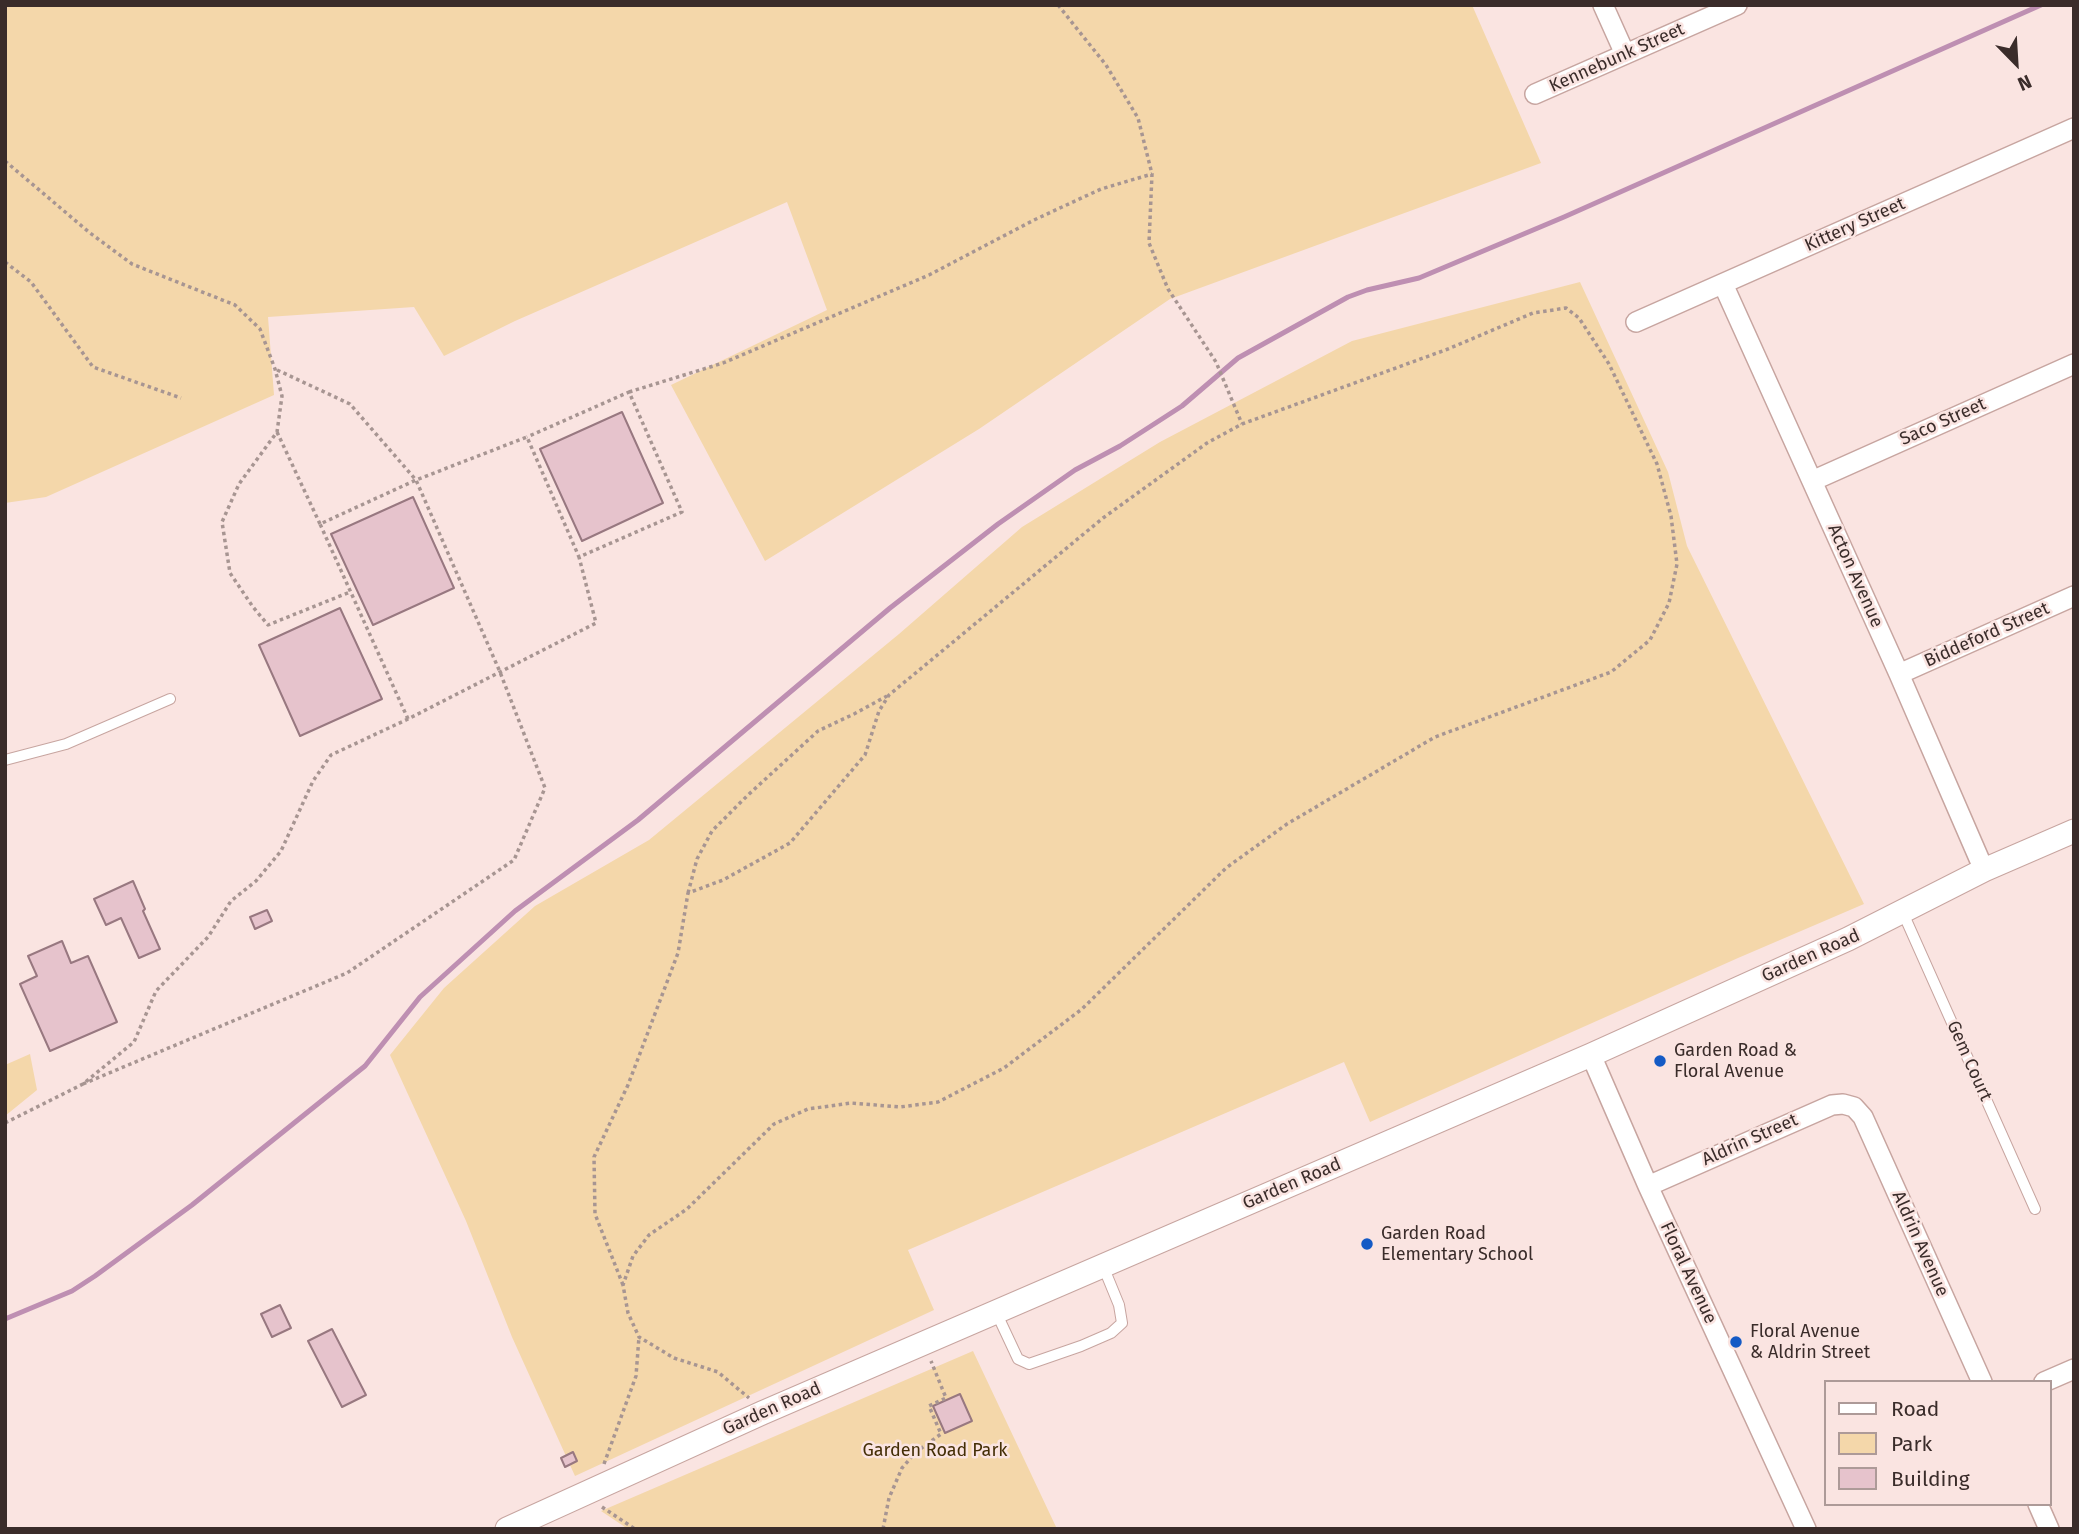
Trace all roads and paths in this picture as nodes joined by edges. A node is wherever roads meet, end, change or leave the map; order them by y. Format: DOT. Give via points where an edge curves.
graph roads {
  1 [pos="1058,5"];
  2 [pos="1603,5"];
  3 [pos="1737,5"];
  4 [pos="1625,54"];
  5 [pos="1535,94"];
  6 [pos="2074,128"];
  7 [pos="5,161"];
  8 [pos="1152,174"];
  9 [pos="5,262"];
  10 [pos="1723,284"];
  11 [pos="1636,321"];
  12 [pos="2074,364"];
  13 [pos="275,369"];
  14 [pos="629,392"];
  15 [pos="181,398"];
  16 [pos="1242,424"];
  17 [pos="277,432"];
  18 [pos="527,437"];
  19 [pos="416,480"];
  20 [pos="1812,481"];
  21 [pos="320,524"];
  22 [pos="579,556"];
  23 [pos="351,591"];
  24 [pos="2074,596"];
  25 [pos="500,672"];
  26 [pos="1899,674"];
  27 [pos="889,695"];
  28 [pos="170,699"];
  29 [pos="408,719"];
  30 [pos="5,760"];
  31 [pos="2074,831"];
  32 [pos="1984,870"];
  33 [pos="688,893"];
  34 [pos="1903,913"];
  35 [pos="1591,1055"];
  36 [pos="83,1084"];
  37 [pos="1854,1107"];
  38 [pos="5,1124"];
  39 [pos="1648,1186"];
  40 [pos="2035,1209"];
  41 [pos="1102,1266"];
  42 [pos="622,1285"];
  43 [pos="996,1312"];
  44 [pos="639,1337"];
  45 [pos="923,1343"];
  46 [pos="2074,1369"];
  47 [pos="1981,1380"];
  48 [pos="2049,1380"];
  49 [pos="762,1413"];
  50 [pos="589,1492"];
  51 [pos="2039,1506"];
  52 [pos="507,1529"];
  53 [pos="635,1529"];
  54 [pos="883,1529"];
  55 [pos="1806,1529"];
  56 [pos="2049,1529"];
  1 -- 8 [label="path" via="1106,65 1138,118"];
  2 -- 4 [label="street"];
  3 -- 4 [label="street, Kennebunk Street"];
  4 -- 5 [label="street, Kennebunk Street"];
  6 -- 10 [label="street, Kittery Street"];
  7 -- 13 [label="path" via="132,264 234,305 260,329"];
  8 -- 14 [label="path" via="1101,189 929,275 723,363"];
  8 -- 16 [label="path" via="1149,243 1168,289 1216,362"];
  9 -- 15 [label="path" via="31,282 93,367"];
  10 -- 11 [label="street, Kittery Street"];
  10 -- 20 [label="street, Acton Avenue"];
  12 -- 20 [label="street, Saco Street"];
  13 -- 17 [label="path" via="282,396"];
  13 -- 19 [label="path" via="350,404"];
  14 -- 18 [label="path"];
  14 -- 22 [label="path" via="681,512"];
  16 -- 27 [label="path" via="1207,443 1103,517"];
  16 -- 42 [label="path" via="1533,313 1566,308 1579,318 1609,364 1657,464 1671,516 1677,564 1669,603 1650,640 1611,672 1435,737 1287,824 1226,867 1082,1009 1004,1068 938,1102 900,1107 850,1103 808,1109 774,1124 687,1209 649,1235 633,1256"];
  17 -- 21 [label="path"];
  17 -- 23 [label="path" via="239,484 222,522 230,573 268,625"];
  18 -- 19 [label="path"];
  18 -- 22 [label="path"];
  19 -- 21 [label="path"];
  19 -- 25 [label="path"];
  20 -- 26 [label="street, Acton Avenue"];
  21 -- 23 [label="path"];
  22 -- 25 [label="path" via="596,624"];
  23 -- 29 [label="path"];
  24 -- 26 [label="street, Biddeford Street"];
  25 -- 29 [label="path"];
  25 -- 36 [label="path" via="545,788 514,860 347,973"];
  26 -- 32 [label="street, Acton Avenue"];
  27 -- 33 [label="path" via="818,732 748,795 712,831 697,859"];
  27 -- 33 [label="path" via="865,755 790,843 723,880"];
  28 -- 30 [label="lane" via="66,744"];
  29 -- 36 [label="path" via="331,755 281,851 256,881 231,901 208,937 156,991 134,1042"];
  31 -- 32 [label="street, Garden Road"];
  32 -- 34 [label="street, Garden Road"];
  33 -- 42 [label="path" via="678,953 628,1085 594,1157 595,1214"];
  34 -- 35 [label="street, Garden Road"];
  34 -- 40 [label="lane, Gem Court"];
  35 -- 39 [label="street, Floral Avenue"];
  35 -- 41 [label="street, Garden Road"];
  36 -- 38 [label="path"];
  37 -- 39 [label="street, Aldrin Street" via="1832,1105"];
  37 -- 47 [label="street, Aldrin Avenue"];
  39 -- 55 [label="street, Floral Avenue"];
  41 -- 43 [label="street, Garden Road"];
  41 -- 43 [label="lane" via="1122,1323 1081,1346 1029,1364 1018,1359"];
  42 -- 44 [label="path"];
  43 -- 45 [label="street, Garden Road"];
  44 -- 49 [label="path" via="674,1358 718,1372"];
  44 -- 50 [label="path" via="636,1376"];
  45 -- 49 [label="street, Garden Road"];
  45 -- 54 [label="path" via="946,1398 929,1406 941,1434 902,1468"];
  46 -- 48 [label="street"];
  49 -- 50 [label="street, Garden Road"];
  50 -- 52 [label="street, Garden Road"];
  50 -- 53 [label="path"];
  51 -- 56 [label="street"];
}
